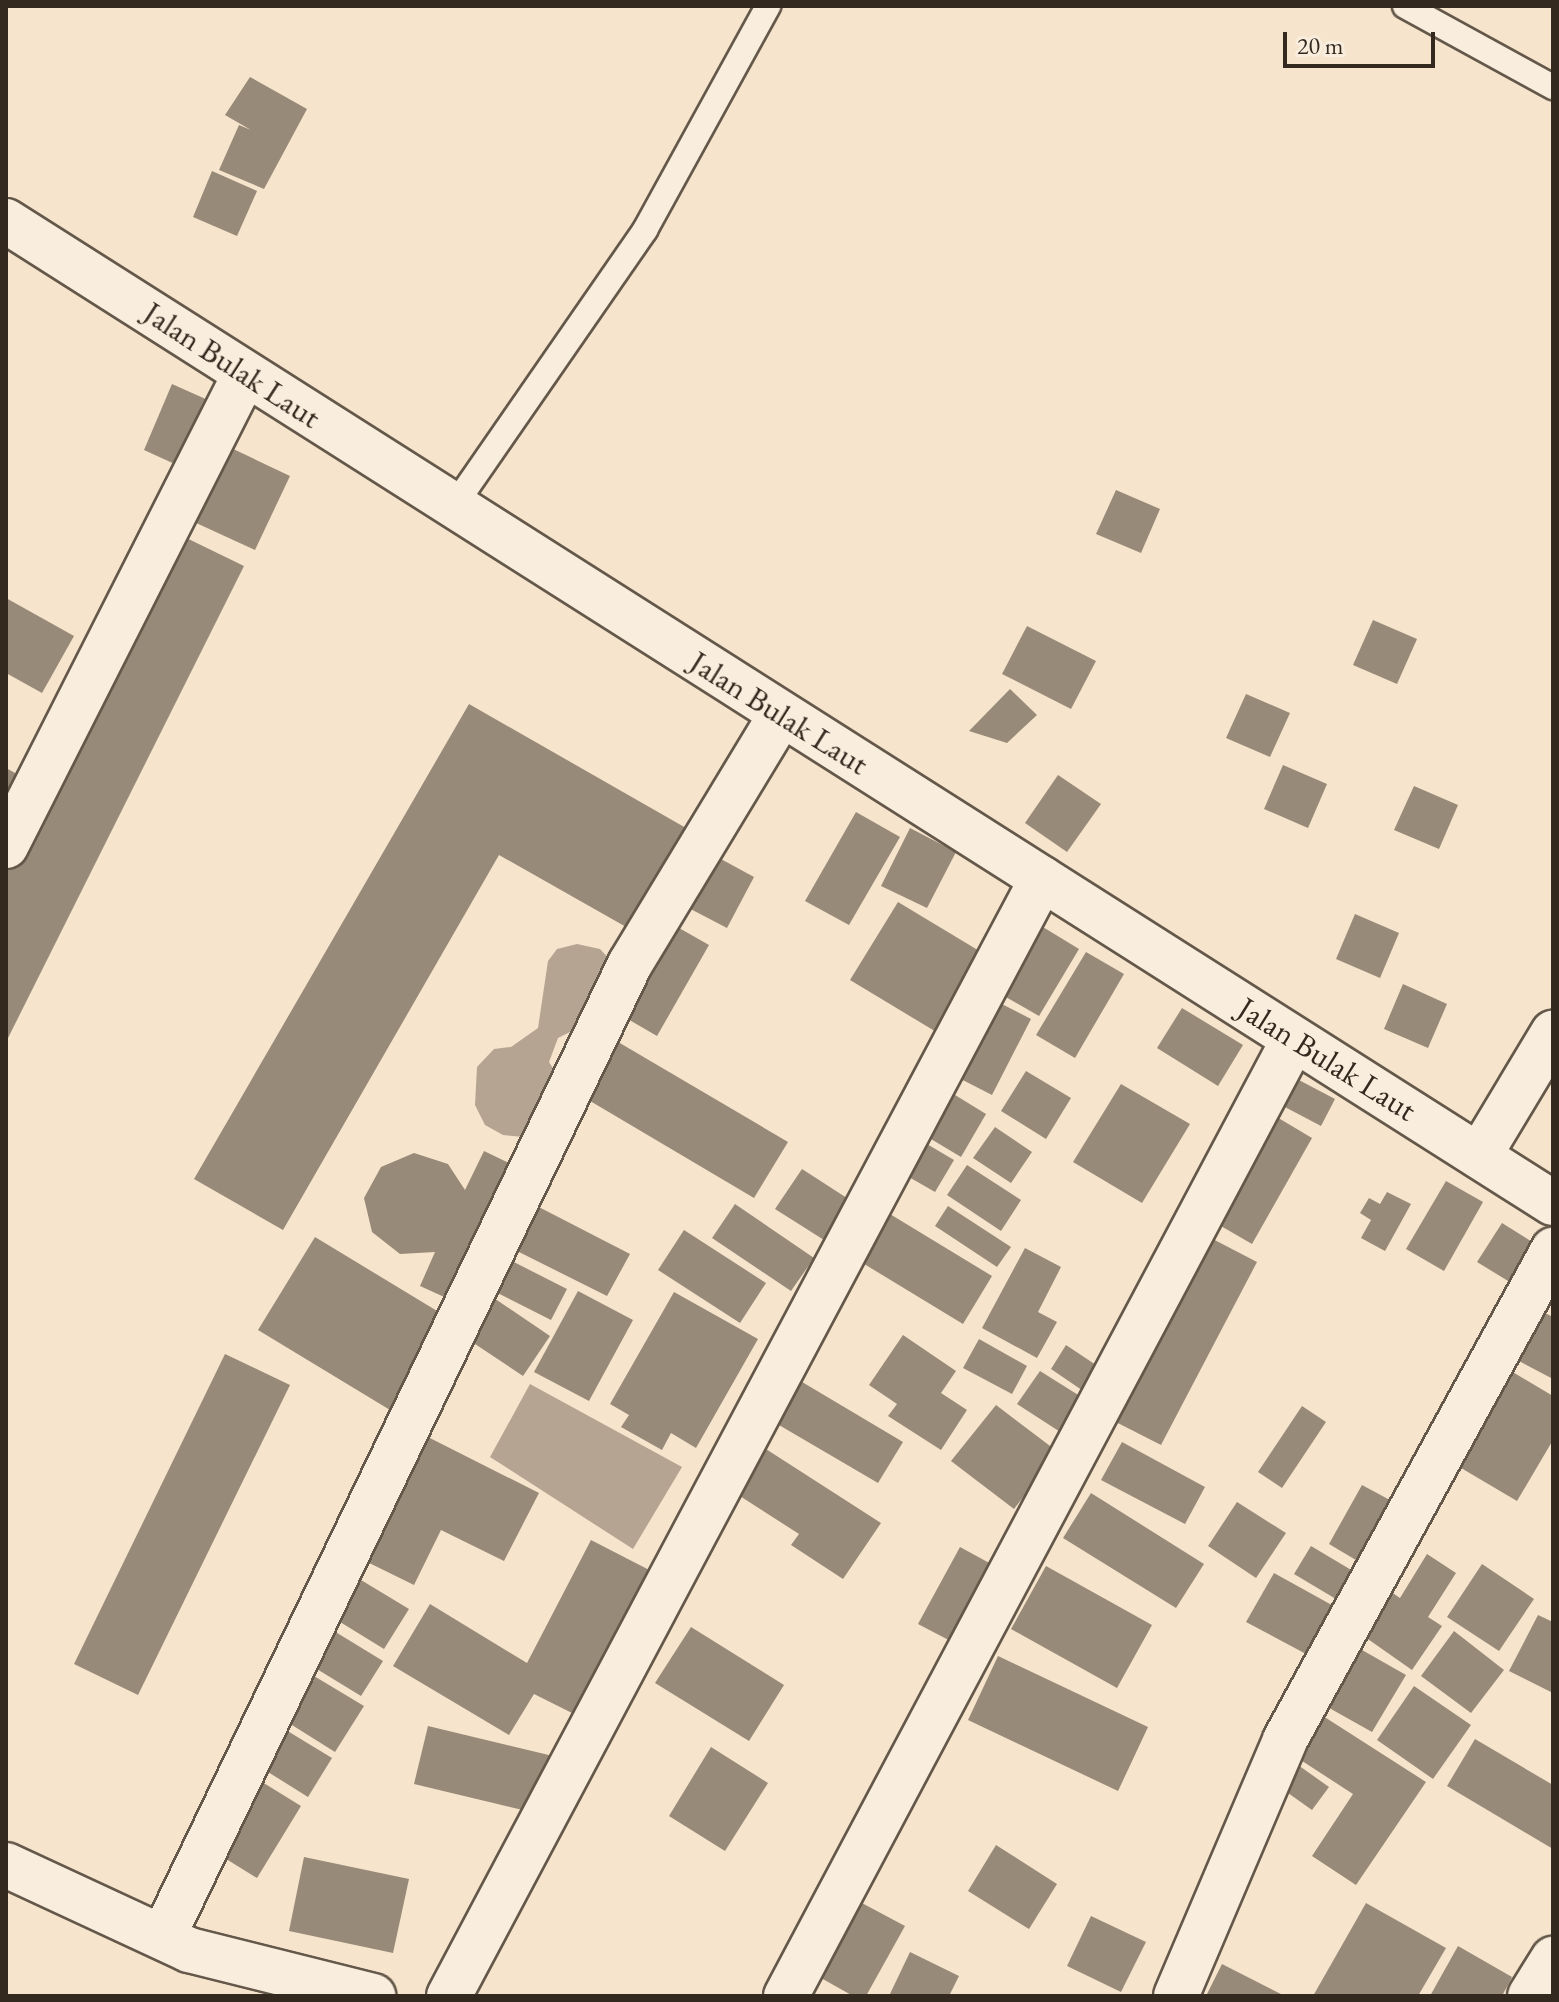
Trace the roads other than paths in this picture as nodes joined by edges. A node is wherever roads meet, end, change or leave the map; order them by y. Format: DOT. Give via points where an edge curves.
graph roads {
  1 [pos="768,6"];
  2 [pos="1405,6"];
  3 [pos="1553,87"];
  4 [pos="6,221"];
  5 [pos="245,374"];
  6 [pos="454,506"];
  7 [pos="781,715"];
  8 [pos="6,846"];
  9 [pos="1042,879"];
  10 [pos="1553,1033"];
  11 [pos="1294,1039"];
  12 [pos="1479,1156"];
  13 [pos="1553,1203"];
  14 [pos="1553,1250"];
  15 [pos="6,1865"];
  16 [pos="163,1937"];
  17 [pos="1553,1959"];
  18 [pos="373,1996"];
  19 [pos="449,1996"];
  20 [pos="786,1996"];
  21 [pos="1176,1996"];
  22 [pos="1530,1996"];
  1 -- 6 [label="lane" via="645,230"];
  2 -- 3 [label="lane"];
  4 -- 5 [label="street, Jalan Bulak Laut"];
  5 -- 6 [label="street, Jalan Bulak Laut"];
  5 -- 8 [label="street"];
  6 -- 7 [label="street, Jalan Bulak Laut"];
  7 -- 9 [label="street, Jalan Bulak Laut"];
  7 -- 16 [label="street" via="630,964"];
  9 -- 11 [label="street, Jalan Bulak Laut"];
  9 -- 19 [label="street"];
  10 -- 12 [label="street"];
  11 -- 12 [label="street, Jalan Bulak Laut"];
  11 -- 20 [label="street"];
  12 -- 13 [label="street, Jalan Bulak Laut"];
  14 -- 21 [label="street" via="1285,1740"];
  15 -- 16 [label="street"];
  16 -- 18 [label="street"];
  17 -- 22 [label="street"];
}
